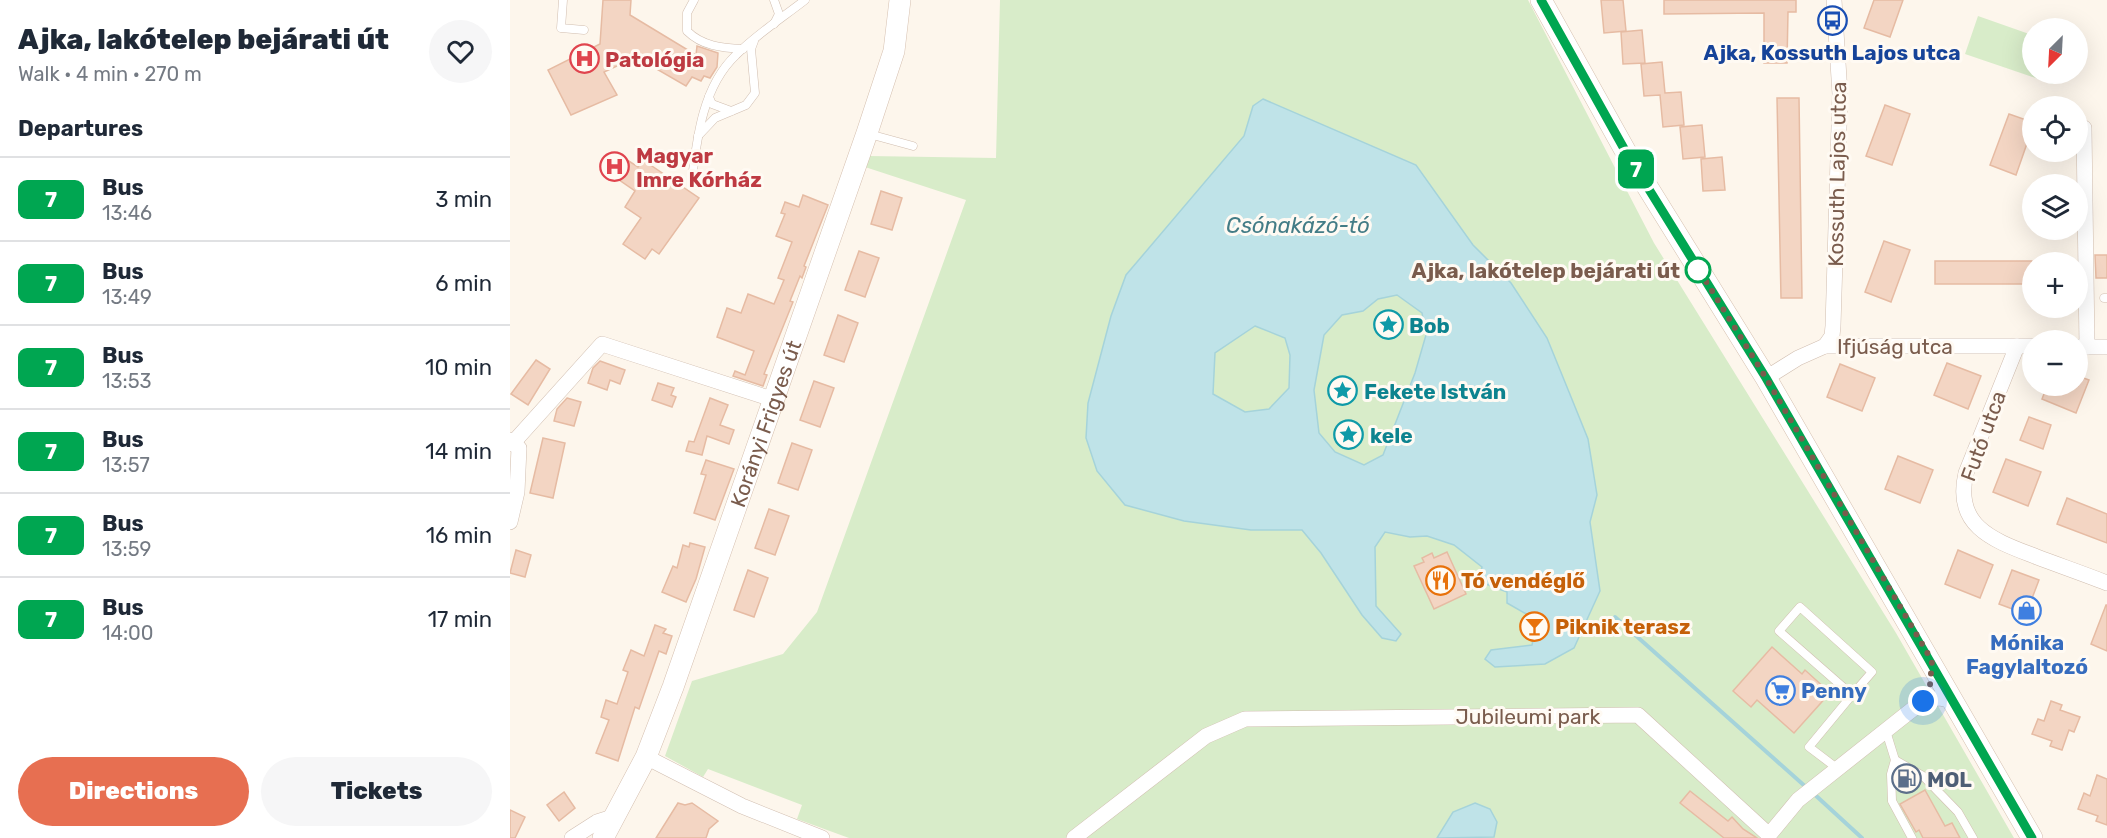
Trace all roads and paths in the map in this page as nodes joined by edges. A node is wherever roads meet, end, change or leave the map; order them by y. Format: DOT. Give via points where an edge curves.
graph roads {
  1 [pos="563,0"];
  2 [pos="694,0"];
  3 [pos="774,0"];
  4 [pos="805,0"];
  5 [pos="900,0"];
  6 [pos="1541,0"];
  7 [pos="1834,0"];
  8 [pos="773,25"];
  9 [pos="584,30"];
  10 [pos="756,39"];
  11 [pos="743,49"];
  12 [pos="709,97"];
  13 [pos="731,111"];
  14 [pos="867,134"];
  15 [pos="695,140"];
  16 [pos="913,146"];
  17 [pos="2084,162"];
  18 [pos="692,179"];
  19 [pos="2082,330"];
  20 [pos="1825,346"];
  21 [pos="2017,346"];
  22 [pos="2022,346"];
  23 [pos="2088,347"];
  24 [pos="2107,347"];
  25 [pos="1766,378"];
  26 [pos="775,400"];
  27 [pos="511,442"];
  28 [pos="510,522"];
  29 [pos="2107,583"];
  30 [pos="1932,661"];
  31 [pos="1852,695"];
  32 [pos="1923,701"];
  33 [pos="1954,701"];
  34 [pos="1887,731"];
  35 [pos="646,757"];
  36 [pos="1895,760"];
  37 [pos="1838,769"];
  38 [pos="616,816"];
  39 [pos="572,838"];
  40 [pos="603,838"];
  41 [pos="822,838"];
  42 [pos="1074,838"];
  43 [pos="1912,838"];
  44 [pos="1973,838"];
  45 [pos="2032,838"];
  1 -- 9 [label="lane" via="561,28"];
  2 -- 11 [label="lane" via="687,13 687,31 696,40"];
  3 -- 8 [label="lane" via="778,14"];
  4 -- 8 [label="lane"];
  5 -- 14 [label="main road, Korányi Frigyes út" via="894,51"];
  6 -- 25 [label="main road" via="1627,154"];
  7 -- 20 [label="street, Kossuth Lajos utca" via="1840,105 1833,326"];
  8 -- 10 [label="lane"];
  10 -- 11 [label="lane"];
  10 -- 13 [label="lane" via="751,49 755,93 746,105"];
  11 -- 12 [label="lane" via="723,71"];
  12 -- 13 [label="lane" via="712,104"];
  12 -- 15 [label="lane"];
  13 -- 15 [label="lane" via="715,118"];
  14 -- 16 [label="lane"];
  14 -- 26 [label="main road, Korányi Frigyes út"];
  15 -- 18 [label="lane"];
  17 -- 19 [label="street"];
  20 -- 21 [label="street, Ifjúság utca"];
  20 -- 25 [label="street, Ifjúság utca"];
  21 -- 22 [label="street, Ifjúság utca"];
  21 -- 29 [label="street, Futó utca" via="1966,472 1965,505 1970,518 1993,540"];
  23 -- 24 [label="street"];
  25 -- 30 [label="main road"];
  26 -- 27 [label="street" via="602,344"];
  26 -- 35 [label="main road, Korányi Frigyes út"];
  27 -- 28 [label="street" via="519,448 517,492"];
  30 -- 32 [label="street" via="1930,685"];
  30 -- 33 [label="main road"];
  31 -- 31 [label="lane" via="1779,631 1800,607 1872,672"];
  31 -- 37 [label="lane" via="1809,747"];
  32 -- 33 [label="street"];
  32 -- 34 [label="street, Jubileumi park"];
  33 -- 45 [label="main road"];
  34 -- 36 [label="lane"];
  34 -- 37 [label="street, Jubileumi park"];
  35 -- 38 [label="main road, Korányi Frigyes út"];
  35 -- 41 [label="street" via="742,806"];
  36 -- 43 [label="lane" via="1892,801"];
  36 -- 44 [label="lane" via="1923,776 1958,813"];
  37 -- 42 [label="street, Jubileumi park" via="1798,800 1769,835 1638,715 1245,719 1206,736"];
  38 -- 39 [label="street" via="597,822"];
  38 -- 40 [label="main road, Korányi Frigyes út"];
}
